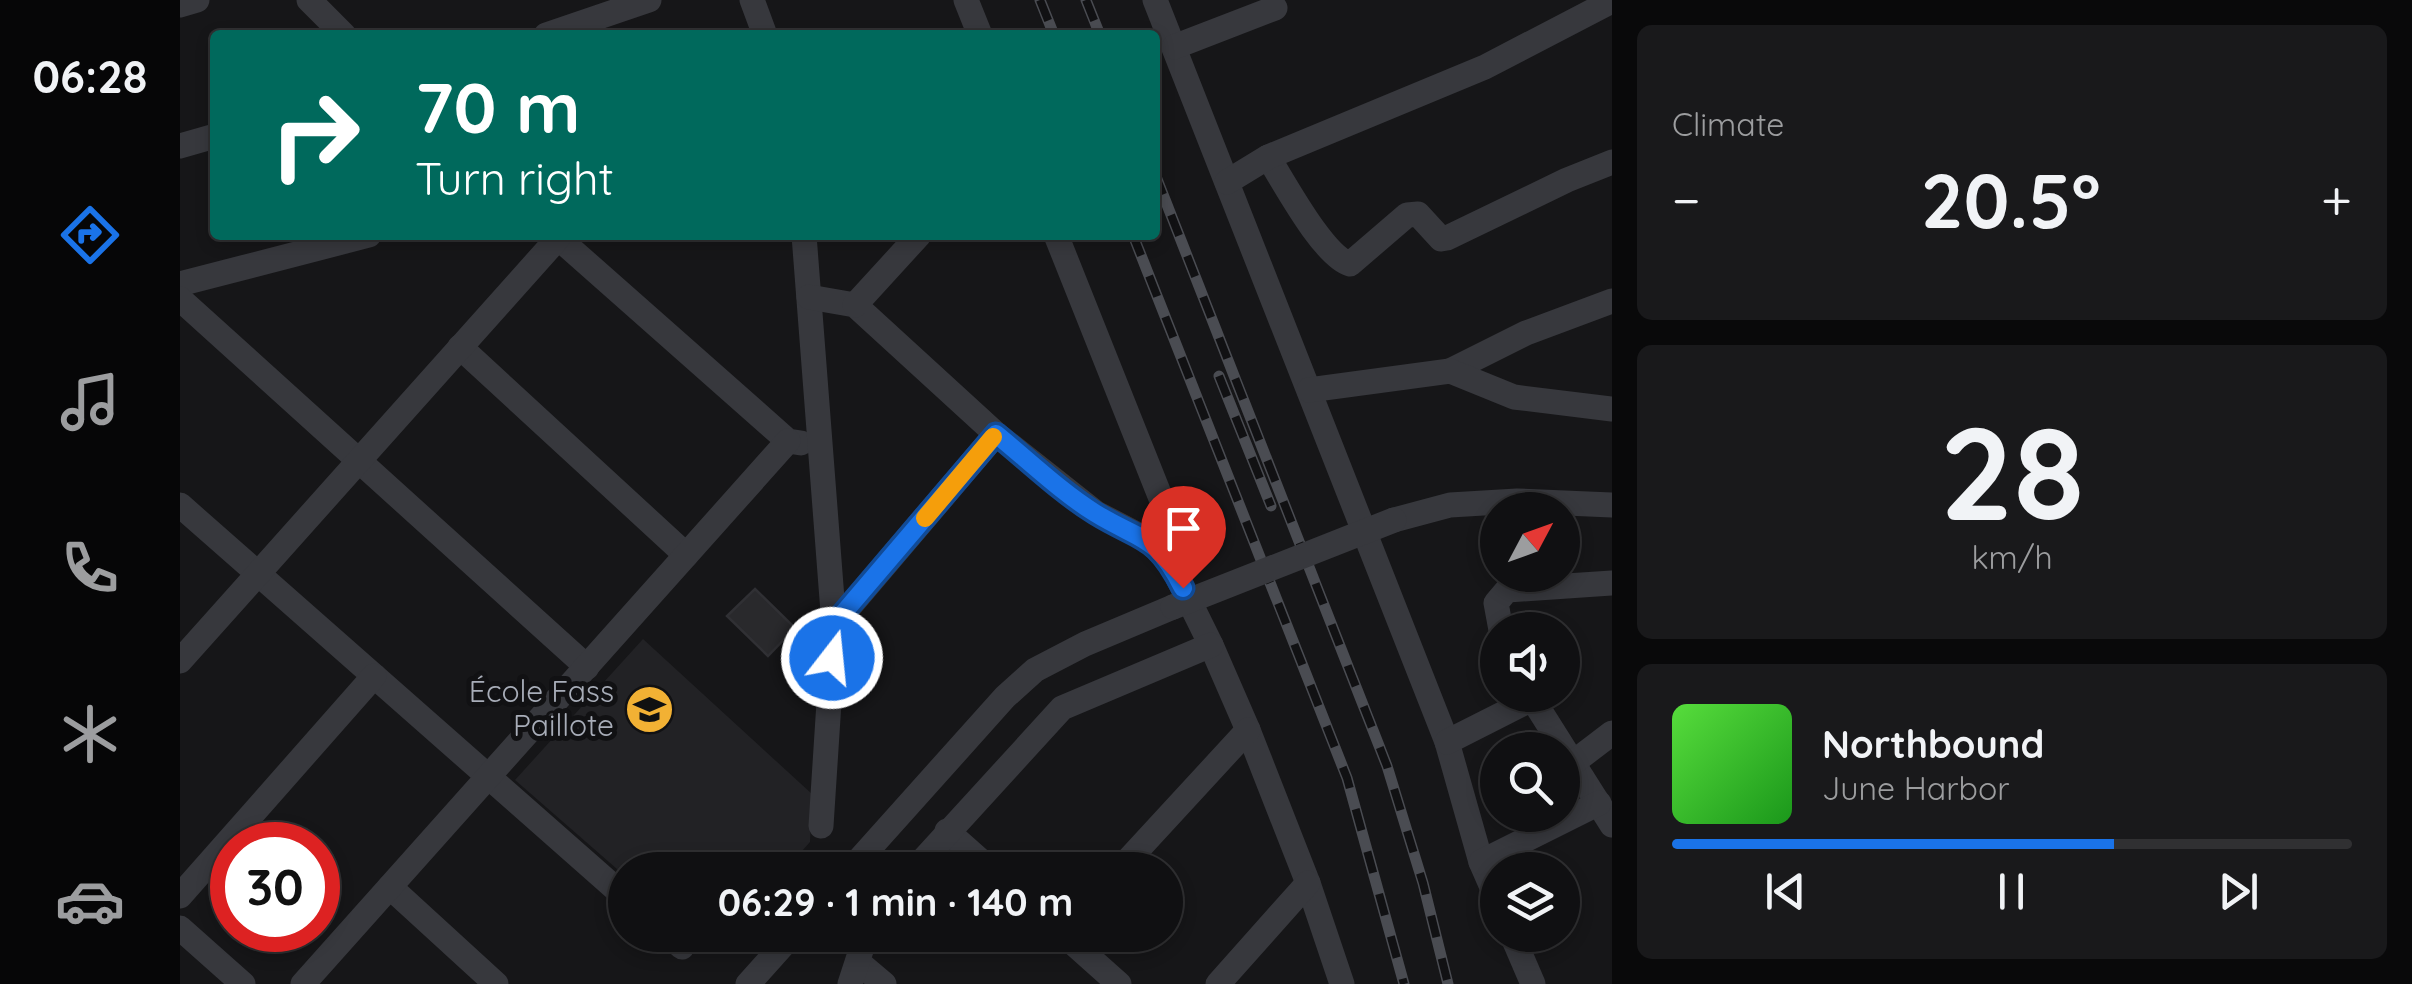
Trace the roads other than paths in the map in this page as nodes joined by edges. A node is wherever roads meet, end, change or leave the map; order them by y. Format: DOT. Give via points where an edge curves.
graph roads {
  1 [pos="197,0"];
  2 [pos="309,0"];
  3 [pos="649,0"];
  4 [pos="752,0"];
  5 [pos="966,0"];
  6 [pos="1155,0"];
  7 [pos="1612,0"];
  8 [pos="180,5"];
  9 [pos="1274,8"];
  10 [pos="339,30"];
  11 [pos="561,30"];
  12 [pos="763,30"];
  13 [pos="977,30"];
  14 [pos="1174,47"];
  15 [pos="210,137"];
  16 [pos="180,146"];
  17 [pos="1268,157"];
  18 [pos="1612,162"];
  19 [pos="1227,182"];
  20 [pos="350,240"];
  21 [pos="554,240"];
  22 [pos="562,240"];
  23 [pos="804,240"];
  24 [pos="914,240"];
  25 [pos="1058,240"];
  26 [pos="180,284"];
  27 [pos="808,296"];
  28 [pos="180,300"];
  29 [pos="1612,301"];
  30 [pos="855,305"];
  31 [pos="460,347"];
  32 [pos="1450,371"];
  33 [pos="1308,390"];
  34 [pos="1612,409"];
  35 [pos="996,434"];
  36 [pos="788,441"];
  37 [pos="820,447"];
  38 [pos="358,462"];
  39 [pos="1612,505"];
  40 [pos="180,506"];
  41 [pos="1168,516"];
  42 [pos="686,555"];
  43 [pos="258,574"];
  44 [pos="1612,584"];
  45 [pos="1498,612"];
  46 [pos="834,624"];
  47 [pos="1211,645"];
  48 [pos="180,661"];
  49 [pos="587,666"];
  50 [pos="374,676"];
  51 [pos="1503,712"];
  52 [pos="1248,730"];
  53 [pos="1612,733"];
  54 [pos="1447,742"];
  55 [pos="1580,757"];
  56 [pos="1580,772"];
  57 [pos="488,776"];
  58 [pos="1605,814"];
  59 [pos="821,826"];
  60 [pos="946,831"];
  61 [pos="866,852"];
  62 [pos="929,852"];
  63 [pos="970,852"];
  64 [pos="1136,852"];
  65 [pos="1507,852"];
  66 [pos="1480,858"];
  67 [pos="608,882"];
  68 [pos="1308,883"];
  69 [pos="390,886"];
  70 [pos="180,896"];
  71 [pos="180,928"];
  72 [pos="777,952"];
  73 [pos="1083,952"];
  74 [pos="1519,952"];
  75 [pos="854,973"];
  76 [pos="243,984"];
  77 [pos="304,984"];
  78 [pos="496,984"];
  79 [pos="748,984"];
  80 [pos="884,984"];
  81 [pos="1118,984"];
  82 [pos="1218,984"];
  83 [pos="1342,984"];
  84 [pos="1533,984"];
  1 -- 8 [label="street"];
  2 -- 10 [label="street"];
  3 -- 11 [label="street"];
  4 -- 12 [label="street"];
  5 -- 13 [label="street"];
  6 -- 14 [label="street"];
  7 -- 17 [label="street" via="1485,67"];
  9 -- 14 [label="street"];
  14 -- 19 [label="street"];
  15 -- 16 [label="street"];
  17 -- 18 [label="street" via="1313,227 1350,264 1407,214 1418,214 1446,238"];
  17 -- 19 [label="street"];
  19 -- 33 [label="street"];
  20 -- 26 [label="street"];
  21 -- 31 [label="street"];
  22 -- 36 [label="street"];
  23 -- 27 [label="street"];
  24 -- 30 [label="street"];
  25 -- 41 [label="street"];
  27 -- 30 [label="street"];
  27 -- 37 [label="street"];
  28 -- 38 [label="street"];
  29 -- 32 [label="street"];
  30 -- 35 [label="street"];
  31 -- 38 [label="street"];
  31 -- 42 [label="street"];
  32 -- 33 [label="street"];
  32 -- 34 [label="street" via="1514,398"];
  33 -- 54 [label="street"];
  35 -- 46 [label="street"];
  35 -- 47 [label="street" via="1168,560"];
  36 -- 37 [label="street"];
  36 -- 42 [label="street"];
  37 -- 46 [label="street"];
  38 -- 43 [label="street"];
  38 -- 49 [label="street"];
  39 -- 61 [label="street, bridge" via="1450,504 1394,520 1086,644 1035,670 1005,697"];
  40 -- 43 [label="street"];
  42 -- 49 [label="street"];
  43 -- 48 [label="street"];
  43 -- 50 [label="street"];
  44 -- 45 [label="street" via="1507,590 1496,603"];
  46 -- 59 [label="street"];
  47 -- 52 [label="street"];
  47 -- 60 [label="street" via="1062,708"];
  49 -- 57 [label="street"];
  50 -- 57 [label="street"];
  50 -- 70 [label="street"];
  51 -- 54 [label="street"];
  52 -- 64 [label="street"];
  52 -- 68 [label="street"];
  53 -- 55 [label="street"];
  54 -- 66 [label="street"];
  56 -- 58 [label="street"];
  57 -- 67 [label="street"];
  57 -- 69 [label="street"];
  58 -- 65 [label="street"];
  60 -- 62 [label="street"];
  60 -- 63 [label="street"];
  68 -- 82 [label="street"];
  68 -- 83 [label="street"];
  69 -- 77 [label="street"];
  69 -- 78 [label="street"];
  71 -- 76 [label="street"];
  72 -- 79 [label="street"];
  73 -- 81 [label="street"];
  74 -- 84 [label="street"];
  75 -- 80 [label="street"];
}
